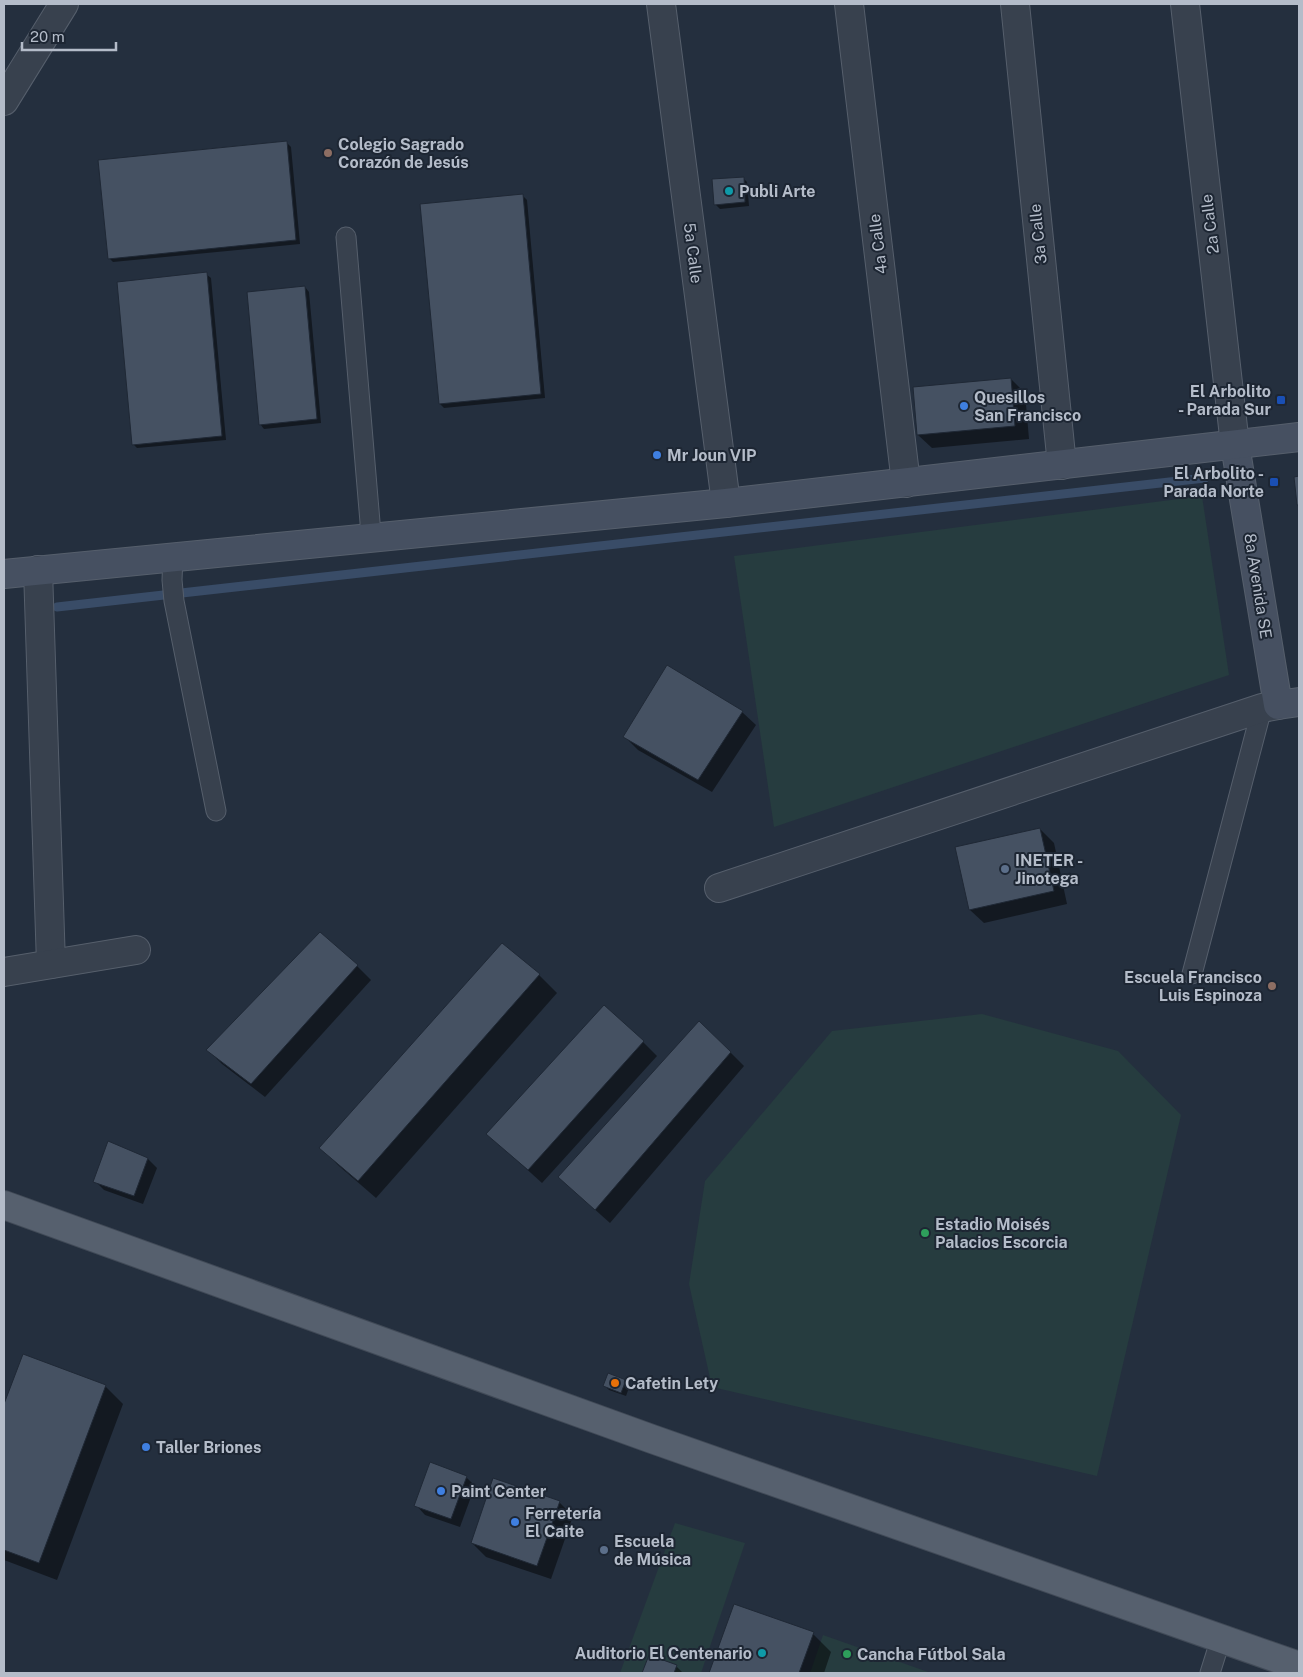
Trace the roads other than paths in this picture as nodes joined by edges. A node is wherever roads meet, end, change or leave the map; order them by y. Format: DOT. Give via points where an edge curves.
graph roads {
  1 [pos="64,4"];
  2 [pos="661,4"];
  3 [pos="849,4"];
  4 [pos="1015,4"];
  5 [pos="1185,4"];
  6 [pos="4,101"];
  7 [pos="346,237"];
  8 [pos="1299,437"];
  9 [pos="1236,445"];
  10 [pos="1062,465"];
  11 [pos="906,484"];
  12 [pos="726,503"];
  13 [pos="370,538"];
  14 [pos="173,557"];
  15 [pos="38,570"];
  16 [pos="4,574"];
  17 [pos="1280,705"];
  18 [pos="216,811"];
  19 [pos="719,888"];
  20 [pos="136,950"];
  21 [pos="51,964"];
  22 [pos="4,972"];
  23 [pos="1192,974"];
  24 [pos="4,1205"];
  25 [pos="1221,1638"];
  26 [pos="1299,1666"];
  27 [pos="1210,1673"];
  1 -- 6 [label="street"];
  2 -- 12 [label="street, 5a Calle"];
  3 -- 11 [label="street, 4a Calle"];
  4 -- 10 [label="street, 3a Calle"];
  5 -- 9 [label="street, 2a Calle"];
  7 -- 13 [label="lane"];
  8 -- 9 [label="main road"];
  9 -- 10 [label="main road"];
  9 -- 17 [label="main road, 8a Avenida SE"];
  10 -- 11 [label="main road"];
  11 -- 12 [label="main road"];
  12 -- 13 [label="main road"];
  13 -- 14 [label="main road"];
  14 -- 15 [label="main road"];
  14 -- 18 [label="lane" via="174,601"];
  15 -- 16 [label="main road"];
  15 -- 21 [label="street"];
  17 -- 19 [label="street"];
  17 -- 23 [label="lane"];
  20 -- 21 [label="street"];
  21 -- 22 [label="street"];
  24 -- 25 [label="main road" via="652,1439"];
  25 -- 26 [label="main road"];
  25 -- 27 [label="lane"];
}
